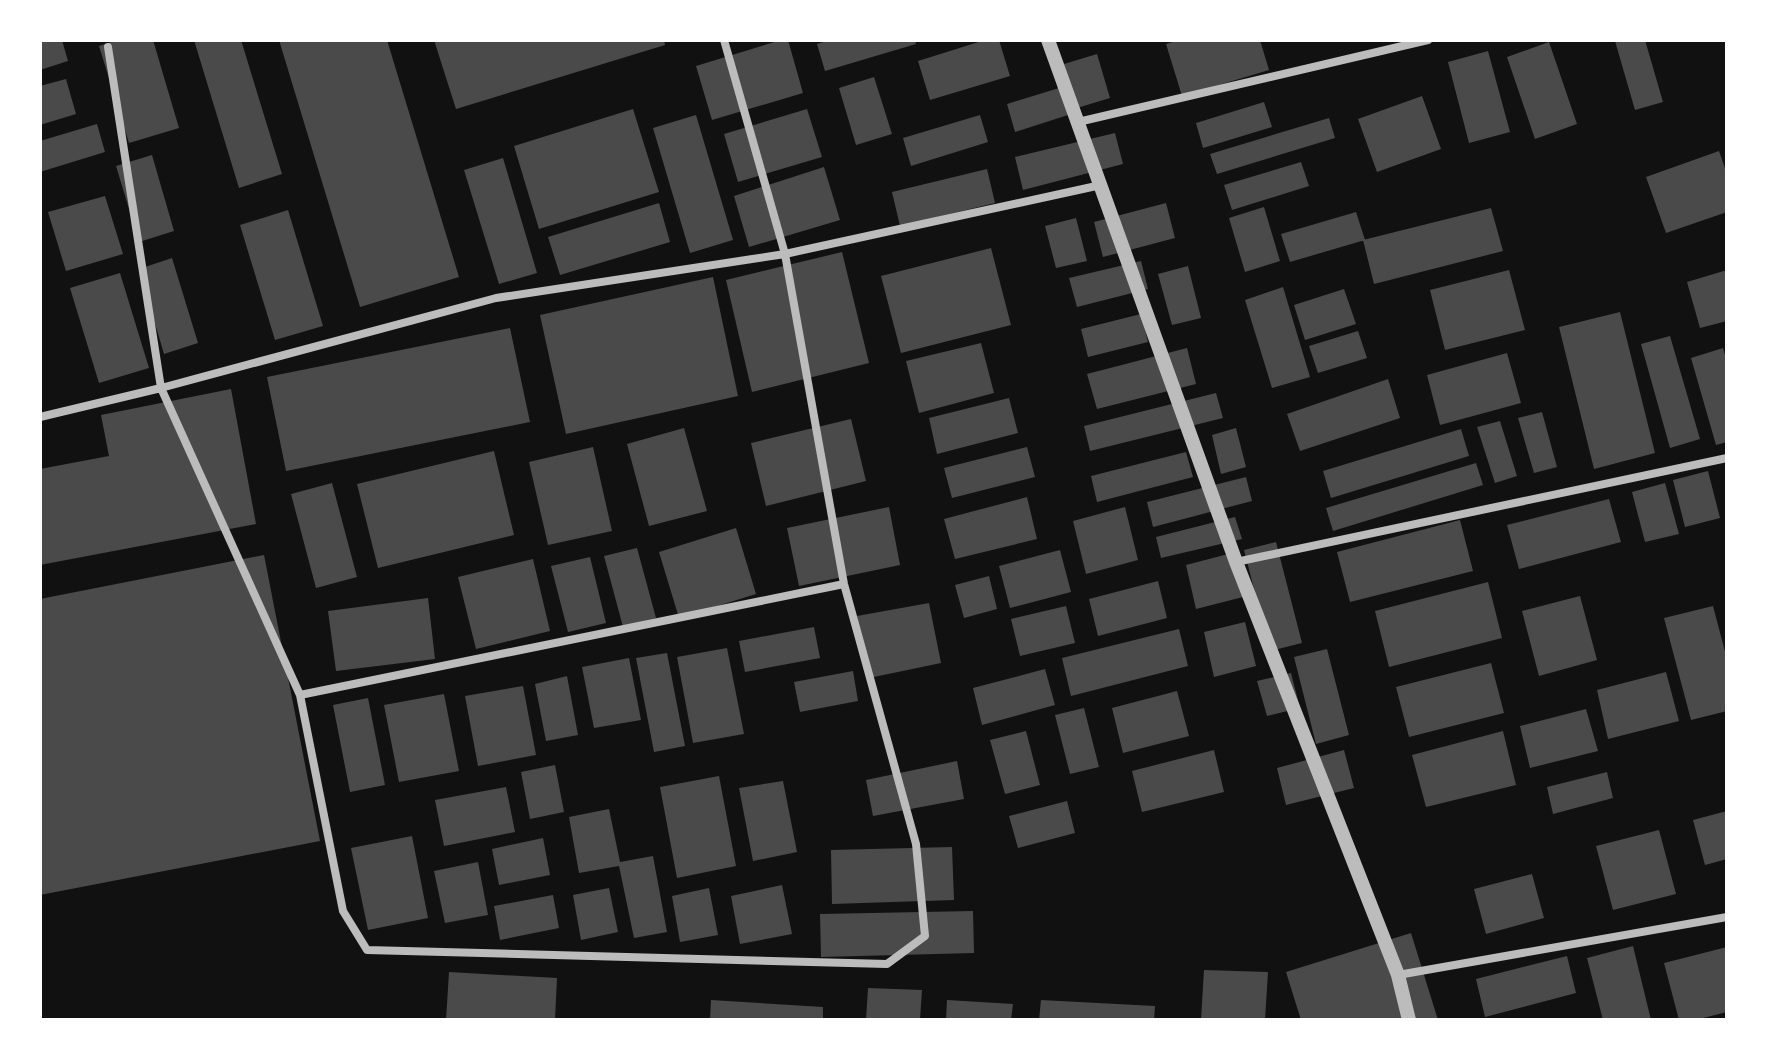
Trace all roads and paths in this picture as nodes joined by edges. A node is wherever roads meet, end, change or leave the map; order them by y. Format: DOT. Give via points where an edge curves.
graph roads {
  1 [pos="724,40"];
  2 [pos="1048,40"];
  3 [pos="1428,40"];
  4 [pos="108,47"];
  5 [pos="1078,122"];
  6 [pos="1101,185"];
  7 [pos="785,254"];
  8 [pos="161,388"];
  9 [pos="40,417"];
  10 [pos="1727,458"];
  11 [pos="1236,562"];
  12 [pos="844,584"];
  13 [pos="300,695"];
  14 [pos="1727,917"];
  15 [pos="1398,975"];
  16 [pos="1409,1020"];
  1 -- 7 [label="street"];
  2 -- 5 [label="street"];
  3 -- 5 [label="street"];
  4 -- 8 [label="street"];
  5 -- 6 [label="street"];
  6 -- 7 [label="street"];
  6 -- 11 [label="street"];
  7 -- 8 [label="street" via="496,298"];
  7 -- 12 [label="street"];
  8 -- 9 [label="street"];
  8 -- 13 [label="street"];
  10 -- 11 [label="street"];
  11 -- 15 [label="street"];
  12 -- 13 [label="street"];
  12 -- 13 [label="street" via="916,844 925,936 887,964 367,950 343,911"];
  14 -- 15 [label="street"];
  15 -- 16 [label="street"];
}
